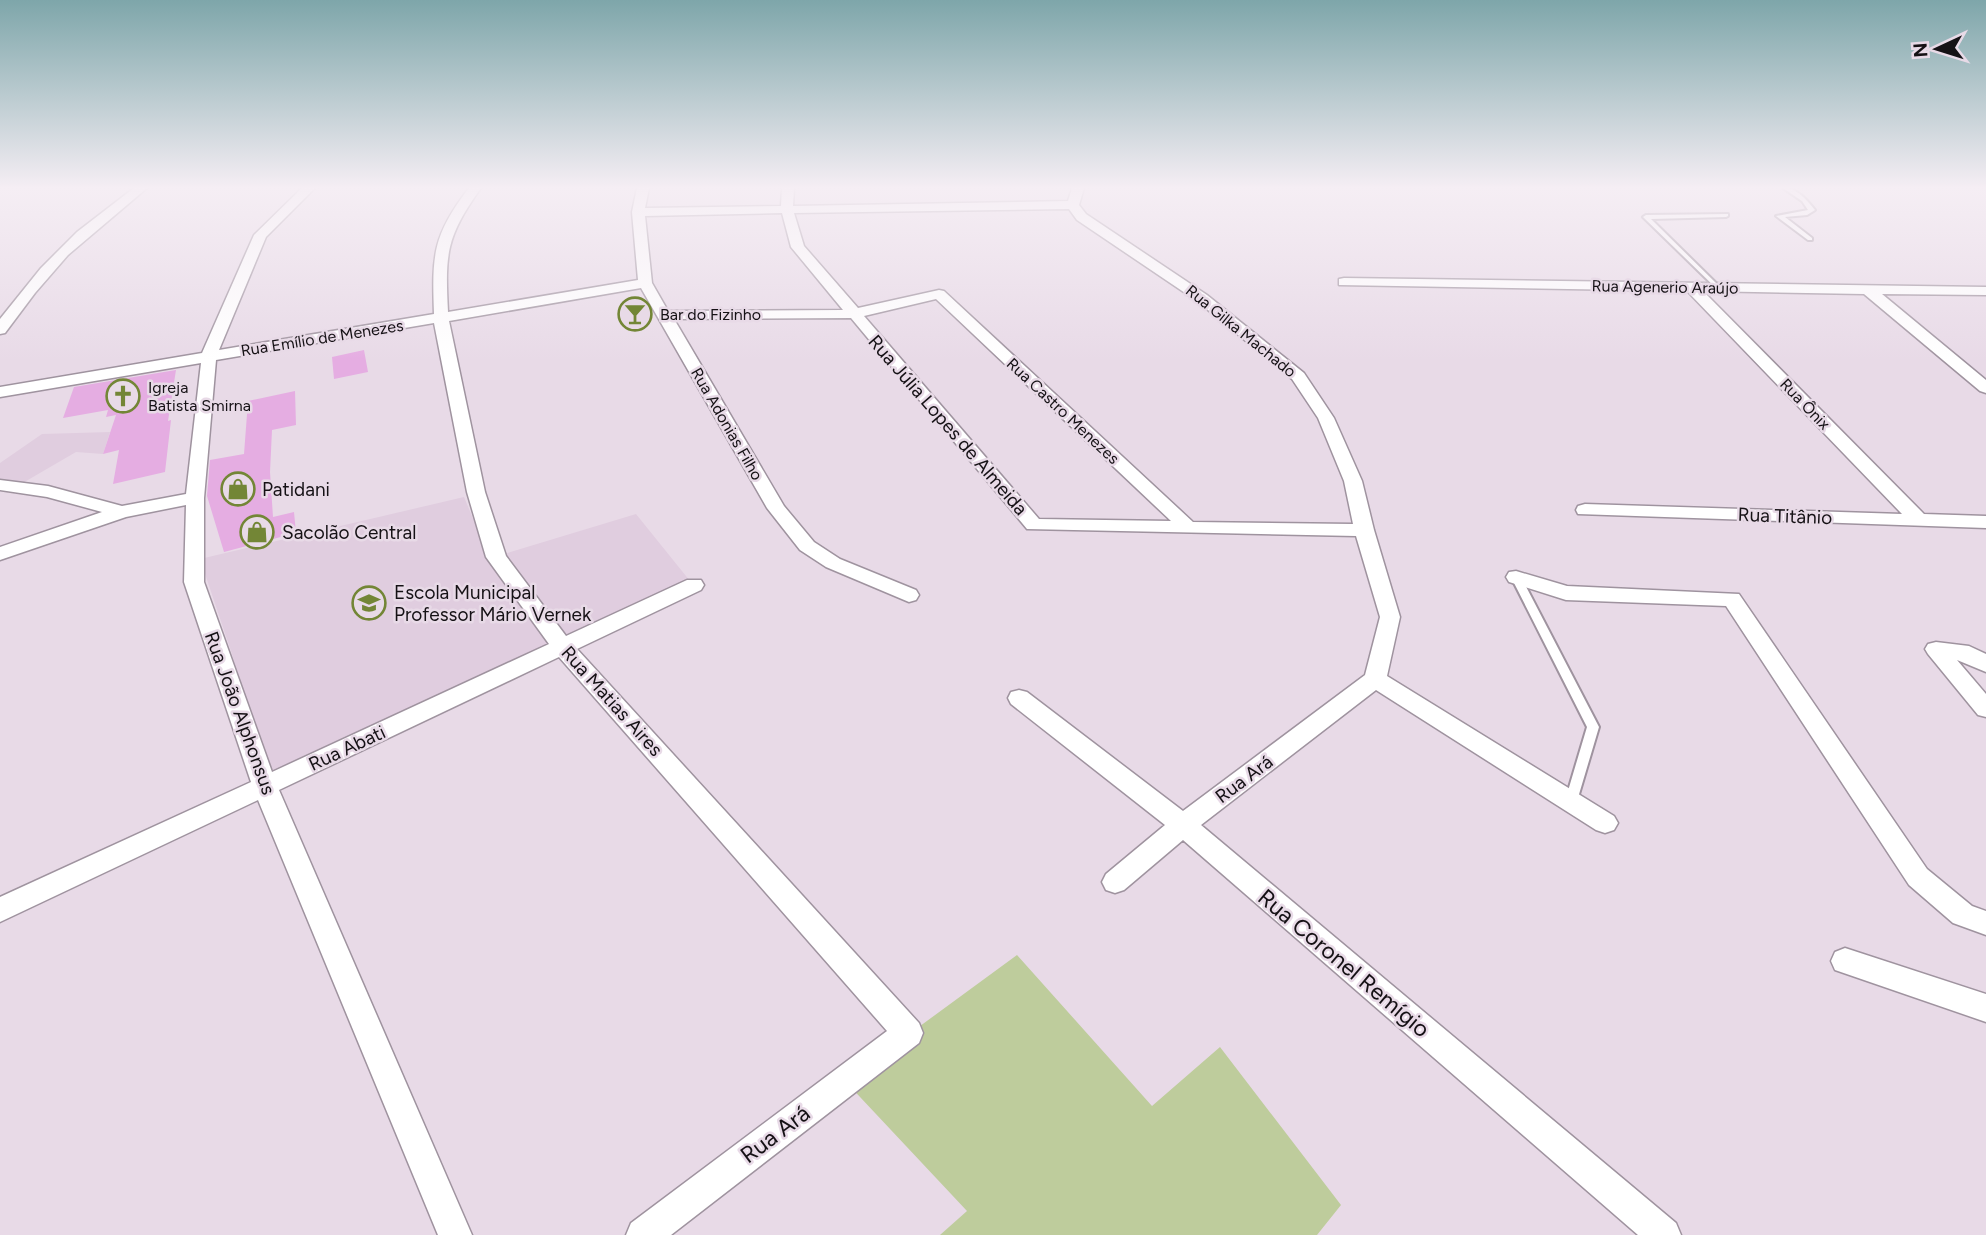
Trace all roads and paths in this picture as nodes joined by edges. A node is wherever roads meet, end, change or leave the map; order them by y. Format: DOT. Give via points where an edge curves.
graph roads {
  1 [pos="69,246"];
  2 [pos="256,246"];
  3 [pos="444,246"];
  4 [pos="641,246"];
  5 [pos="798,246"];
  6 [pos="1124,246"];
  7 [pos="1675,246"];
  8 [pos="1344,282"];
  9 [pos="645,283"];
  10 [pos="1691,287"];
  11 [pos="1717,287"];
  12 [pos="1867,288"];
  13 [pos="1986,291"];
  14 [pos="853,314"];
  15 [pos="664,315"];
  16 [pos="441,319"];
  17 [pos="0,330"];
  18 [pos="209,356"];
  19 [pos="1986,388"];
  20 [pos="0,392"];
  21 [pos="0,485"];
  22 [pos="195,498"];
  23 [pos="1585,510"];
  24 [pos="122,512"];
  25 [pos="1919,520"];
  26 [pos="1986,522"];
  27 [pos="1188,527"];
  28 [pos="1364,530"];
  29 [pos="0,554"];
  30 [pos="1516,577"];
  31 [pos="694,585"];
  32 [pos="909,596"];
  33 [pos="562,646"];
  34 [pos="1986,664"];
  35 [pos="1375,679"];
  36 [pos="1019,698"];
  37 [pos="1986,709"];
  38 [pos="265,787"];
  39 [pos="1571,801"];
  40 [pos="1605,823"];
  41 [pos="1183,825"];
  42 [pos="1115,882"];
  43 [pos="0,910"];
  44 [pos="1986,923"];
  45 [pos="1845,961"];
  46 [pos="1986,1008"];
  47 [pos="908,1033"];
  48 [pos="455,1235"];
  49 [pos="643,1235"];
  50 [pos="1664,1235"];
  1 -- 17 [label="street" via="22,296"];
  2 -- 18 [label="street, Rua João Alphonsus"];
  3 -- 16 [label="street, Rua Matias Aires" via="439,261"];
  4 -- 9 [label="street, Rua Adonias Filho"];
  5 -- 14 [label="street, Rua Júlia Lopes de Almeida"];
  6 -- 28 [label="street, Rua Gilka Machado" via="1202,298 1298,376 1326,418 1348,468"];
  7 -- 11 [label="lane"];
  8 -- 10 [label="street, Rua Agenerio Araújo"];
  9 -- 15 [label="street, Rua Adonias Filho"];
  9 -- 16 [label="street, Rua Emílio de Menezes"];
  10 -- 11 [label="street, Rua Agenerio Araújo"];
  10 -- 25 [label="street, Rua Ônix"];
  11 -- 12 [label="street, Rua Agenerio Araújo"];
  12 -- 13 [label="street, Rua Agenerio Araújo"];
  12 -- 19 [label="street"];
  14 -- 15 [label="street"];
  14 -- 27 [label="street, Rua Castro Menezes" via="939,294"];
  14 -- 27 [label="street, Rua Júlia Lopes de Almeida" via="1034,525"];
  15 -- 32 [label="street, Rua Adonias Filho" via="776,508 807,546 833,564"];
  16 -- 18 [label="street, Rua Emílio de Menezes"];
  16 -- 33 [label="street, Rua Matias Aires" via="476,492 496,557"];
  18 -- 20 [label="street, Rua Emílio de Menezes"];
  18 -- 22 [label="street, Rua João Alphonsus"];
  21 -- 24 [label="street" via="48,492"];
  22 -- 24 [label="street"];
  22 -- 38 [label="street, Rua João Alphonsus" via="194,582"];
  23 -- 25 [label="street, Rua Titânio"];
  24 -- 29 [label="street"];
  25 -- 26 [label="street, Rua Titânio"];
  27 -- 28 [label="street, Rua Júlia Lopes de Almeida"];
  28 -- 35 [label="street, Rua Gilka Machado" via="1390,617"];
  30 -- 39 [label="lane" via="1593,727"];
  30 -- 44 [label="street" via="1566,593 1732,599 1918,877 1963,915"];
  31 -- 33 [label="street, Rua Abati"];
  33 -- 38 [label="street, Rua Abati"];
  33 -- 47 [label="street, Rua Matias Aires"];
  34 -- 37 [label="street" via="1969,654 1936,649"];
  35 -- 39 [label="street"];
  35 -- 41 [label="street, Rua Ará"];
  36 -- 41 [label="street, Rua Coronel Remígio"];
  38 -- 43 [label="street, Rua Abati"];
  38 -- 48 [label="street, Rua João Alphonsus"];
  39 -- 40 [label="street"];
  41 -- 42 [label="street, Rua Ará"];
  41 -- 50 [label="street, Rua Coronel Remígio"];
  45 -- 46 [label="street"];
  47 -- 49 [label="street, Rua Ará"];
}
